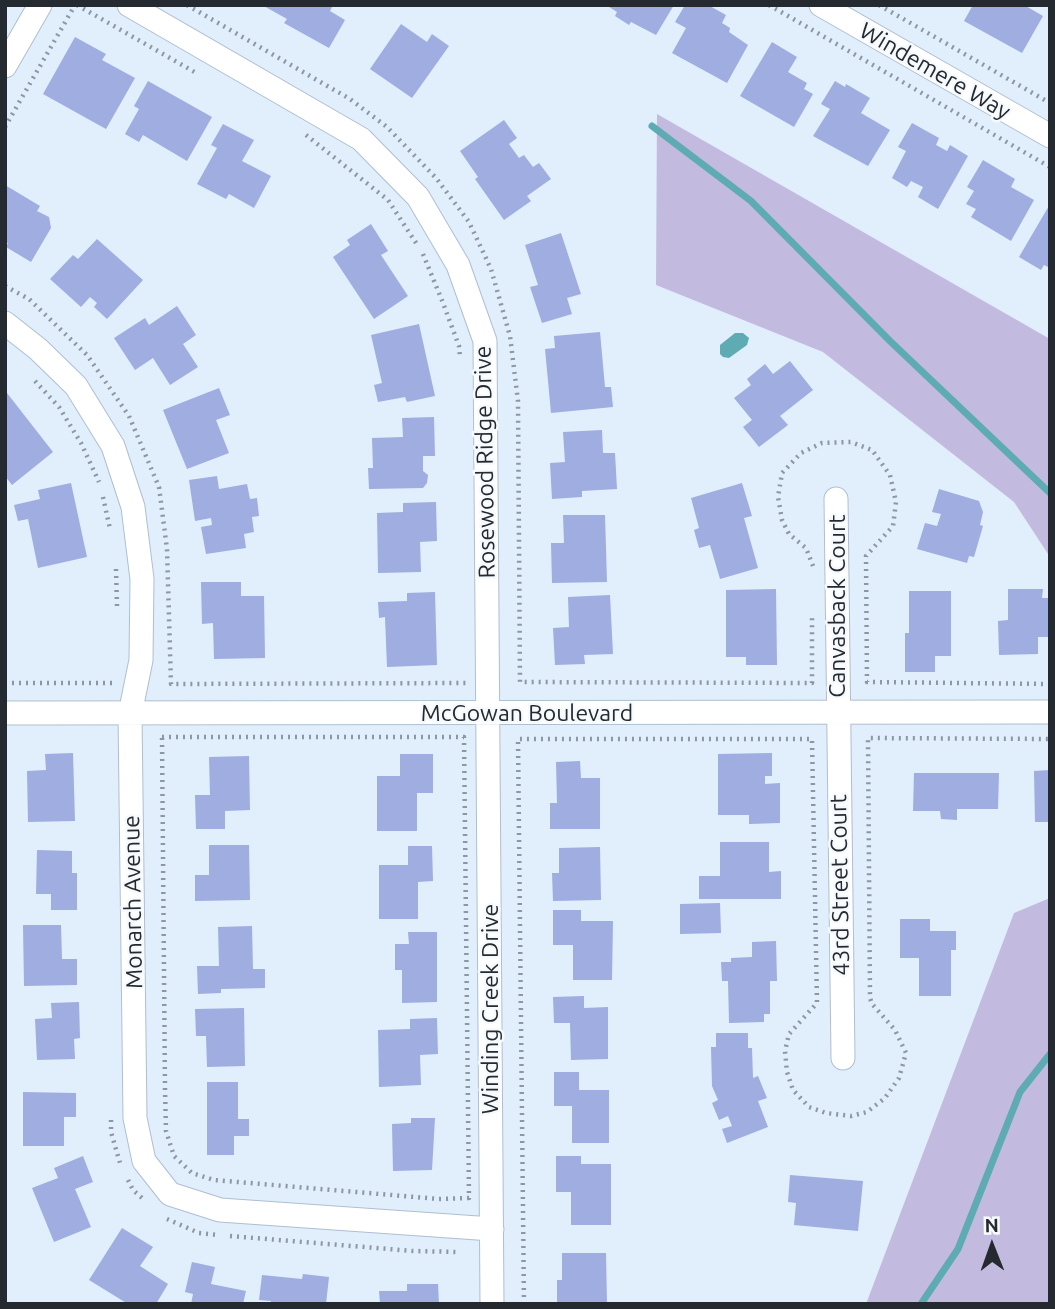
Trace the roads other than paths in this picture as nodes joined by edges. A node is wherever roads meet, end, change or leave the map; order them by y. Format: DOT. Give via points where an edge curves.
graph roads {
  1 [pos="40,5"];
  2 [pos="129,5"];
  3 [pos="821,5"];
  4 [pos="5,66"];
  5 [pos="1050,136"];
  6 [pos="5,323"];
  7 [pos="836,499"];
  8 [pos="837,712"];
  9 [pos="1050,712"];
  10 [pos="5,713"];
  11 [pos="489,713"];
  12 [pos="131,714"];
  13 [pos="842,1058"];
  14 [pos="492,1229"];
  15 [pos="492,1304"];
  1 -- 4 [label="street"];
  2 -- 11 [label="street, Rosewood Ridge Drive" via="361,139 418,197 458,265 485,341"];
  3 -- 5 [label="street, Windemere Way"];
  6 -- 12 [label="street, Monarch Avenue" via="76,386 113,446 133,507 142,579 141,660"];
  7 -- 8 [label="street, Canvasback Court"];
  8 -- 9 [label="street, McGowan Boulevard"];
  8 -- 11 [label="street, McGowan Boulevard"];
  8 -- 13 [label="street, 43rd Street Court"];
  10 -- 12 [label="street, McGowan Boulevard"];
  11 -- 12 [label="street, McGowan Boulevard"];
  11 -- 14 [label="street, Winding Creek Drive"];
  12 -- 14 [label="street, Monarch Avenue" via="135,1118 144,1161 170,1194 220,1210"];
  14 -- 15 [label="street, Winding Creek Drive"];
}
